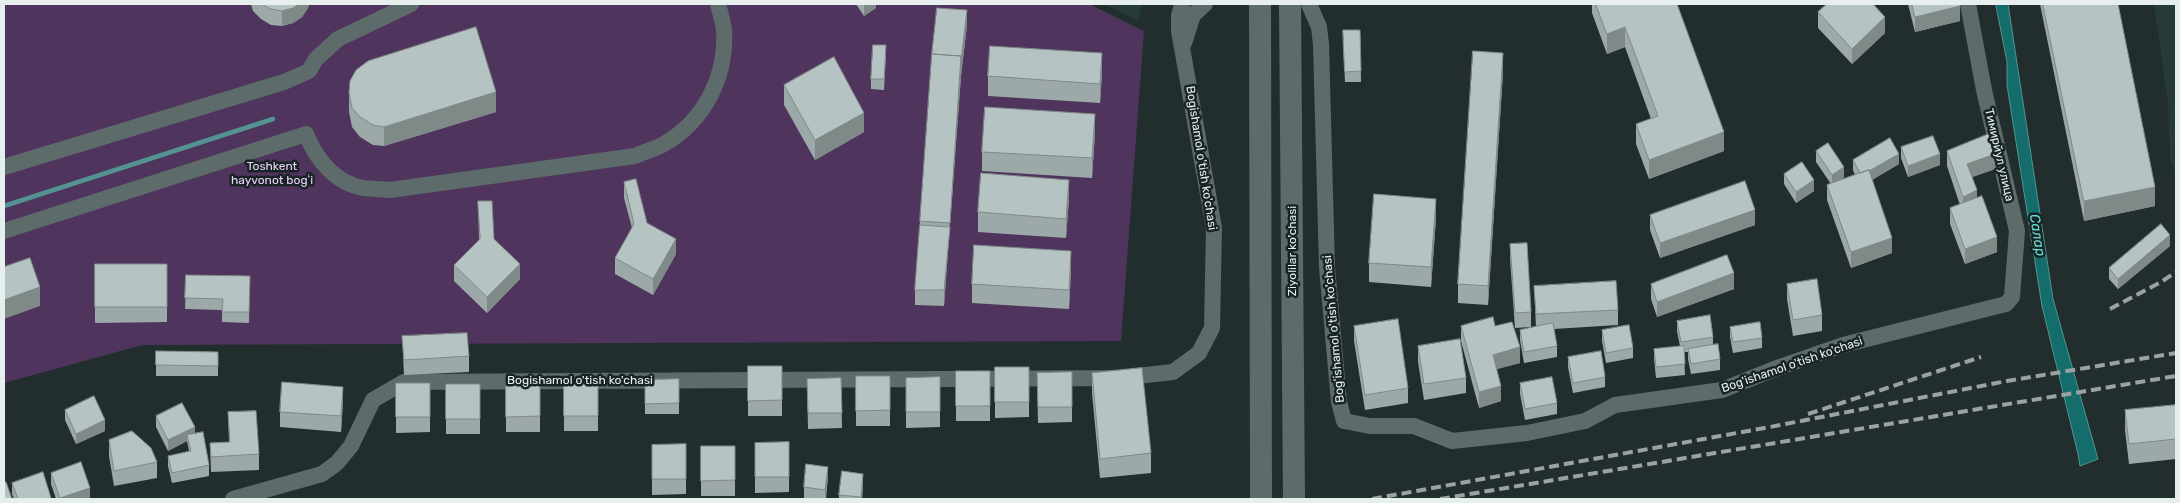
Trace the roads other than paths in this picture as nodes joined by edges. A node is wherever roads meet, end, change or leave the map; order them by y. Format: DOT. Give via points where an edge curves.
graph roads {
  1 [pos="411,4"];
  2 [pos="718,4"];
  3 [pos="1182,4"];
  4 [pos="1204,4"];
  5 [pos="1251,4"];
  6 [pos="1260,4"];
  7 [pos="1290,4"];
  8 [pos="1309,4"];
  9 [pos="1968,4"];
  10 [pos="1182,48"];
  11 [pos="4,166"];
  12 [pos="1293,228"];
  13 [pos="1261,229"];
  14 [pos="4,231"];
  15 [pos="2006,304"];
  16 [pos="234,499"];
  17 [pos="1261,499"];
  18 [pos="1294,499"];
  1 -- 11 [label="street" via="338,38 316,59 309,71 284,82"];
  2 -- 14 [label="street" via="724,29 724,53 718,80 705,106 688,127 663,145 635,156 390,190 361,188 332,174 313,151 306,134"];
  3 -- 10 [label="street, Bogishamol o'tish ko'chasi" via="1179,23"];
  4 -- 10 [label="street, Bogishamol o'tish ko'chasi" via="1193,15"];
  5 -- 6 [label="street"];
  6 -- 13 [label="main road"];
  7 -- 12 [label="main road, Ziyolilar ko'chasi"];
  8 -- 15 [label="street, Bog'ishamol o'tish ko'chasi" via="1322,44 1327,267 1339,402 1344,421 1370,426 1414,426 1452,441 1527,433 1584,421 1615,406 1722,390 1843,345"];
  9 -- 15 [label="street, Тимирйул улица" via="2017,232 2012,297"];
  10 -- 16 [label="street, Bogishamol o'tish ko'chasi" via="1214,228 1214,293 1212,328 1199,354 1173,372 1111,378 404,382 373,400 351,446 337,463 322,474"];
  12 -- 13 [label="main road"];
  12 -- 18 [label="main road, Ziyolilar ko'chasi"];
  13 -- 17 [label="main road"];
}
